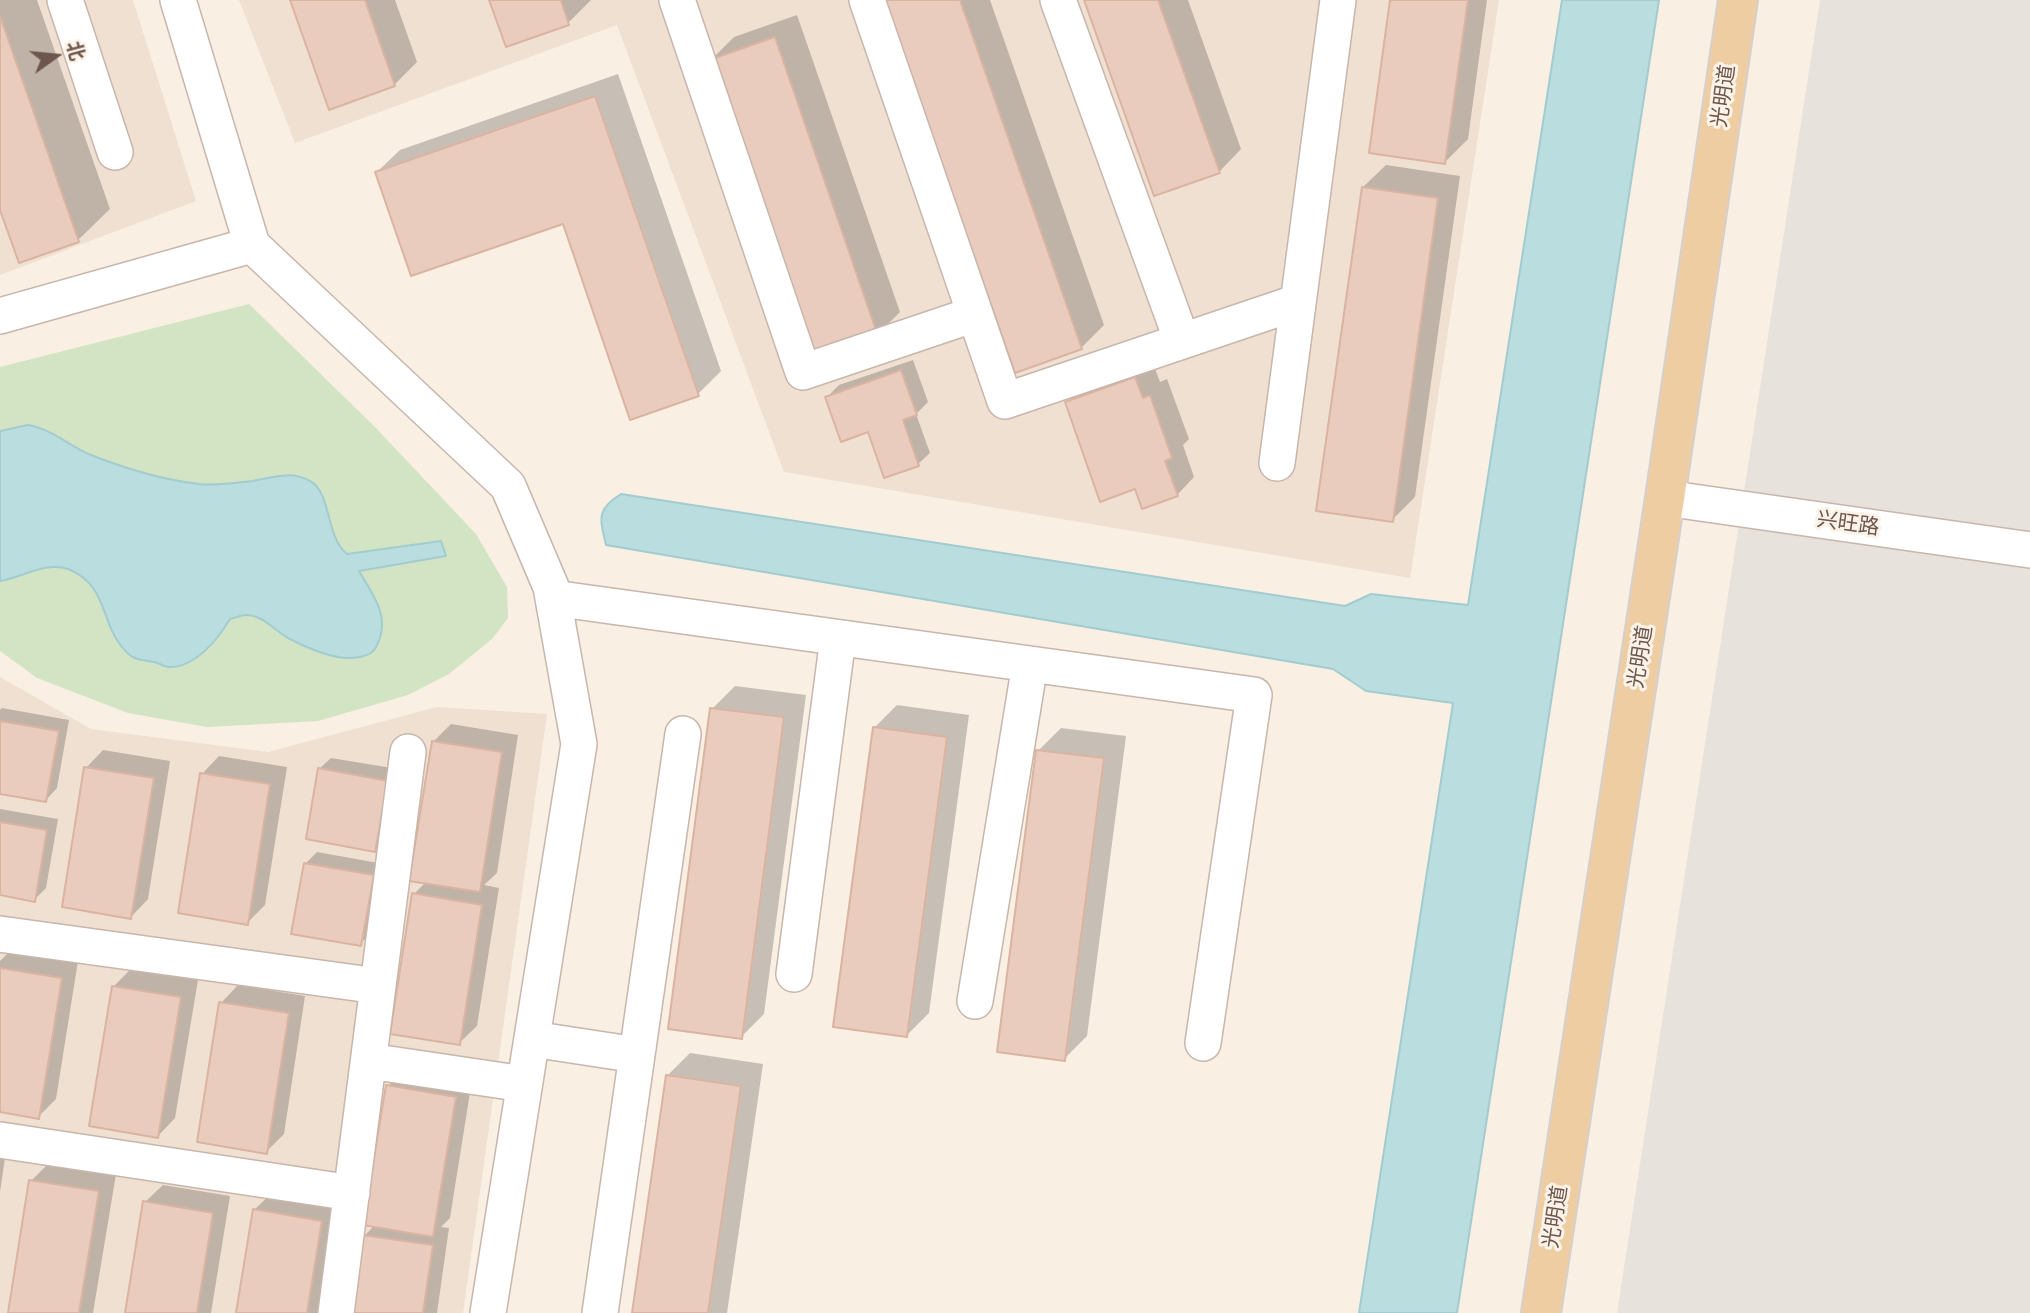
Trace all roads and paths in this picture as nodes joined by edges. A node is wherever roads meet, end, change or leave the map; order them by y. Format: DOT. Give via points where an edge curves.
graph roads {
  1 [pos="65,0"];
  2 [pos="178,0"];
  3 [pos="677,0"];
  4 [pos="867,0"];
  5 [pos="1058,0"];
  6 [pos="1338,0"];
  7 [pos="1738,0"];
  8 [pos="1763,0"];
  9 [pos="115,152"];
  10 [pos="251,245"];
  11 [pos="1298,302"];
  12 [pos="975,314"];
  13 [pos="0,316"];
  14 [pos="1182,341"];
  15 [pos="1278,463"];
  16 [pos="1677,500"];
  17 [pos="2030,550"];
  18 [pos="553,598"];
  19 [pos="838,638"];
  20 [pos="1030,664"];
  21 [pos="683,734"];
  22 [pos="408,752"];
  23 [pos="0,934"];
  24 [pos="794,974"];
  25 [pos="378,986"];
  26 [pos="975,1000"];
  27 [pos="532,1039"];
  28 [pos="1203,1043"];
  29 [pos="637,1055"];
  30 [pos="369,1061"];
  31 [pos="524,1084"];
  32 [pos="0,1140"];
  33 [pos="352,1193"];
  34 [pos="336,1313"];
  35 [pos="488,1313"];
  36 [pos="600,1313"];
  37 [pos="1541,1313"];
  38 [pos="1567,1313"];
  1 -- 9 [label="street"];
  2 -- 10 [label="street"];
  3 -- 12 [label="street" via="803,372"];
  4 -- 12 [label="street"];
  5 -- 14 [label="street"];
  6 -- 11 [label="street"];
  7 -- 16 [label="main road, 光明道"];
  8 -- 16 [label="main road, 光明道"];
  10 -- 13 [label="street"];
  10 -- 18 [label="street" via="509,486"];
  11 -- 14 [label="street"];
  11 -- 15 [label="street"];
  12 -- 14 [label="street" via="1005,401"];
  16 -- 17 [label="street, 兴旺路"];
  16 -- 37 [label="main road, 光明道"];
  16 -- 38 [label="main road, 光明道"];
  18 -- 19 [label="street"];
  18 -- 27 [label="street" via="579,744"];
  19 -- 20 [label="street"];
  19 -- 24 [label="street"];
  20 -- 26 [label="street"];
  20 -- 28 [label="street" via="1254,695"];
  21 -- 29 [label="street"];
  22 -- 25 [label="street"];
  23 -- 25 [label="street"];
  25 -- 30 [label="street"];
  27 -- 29 [label="street"];
  27 -- 31 [label="street"];
  29 -- 36 [label="street"];
  30 -- 31 [label="street"];
  30 -- 33 [label="street"];
  31 -- 35 [label="street"];
  32 -- 33 [label="street"];
  33 -- 34 [label="street"];
}
